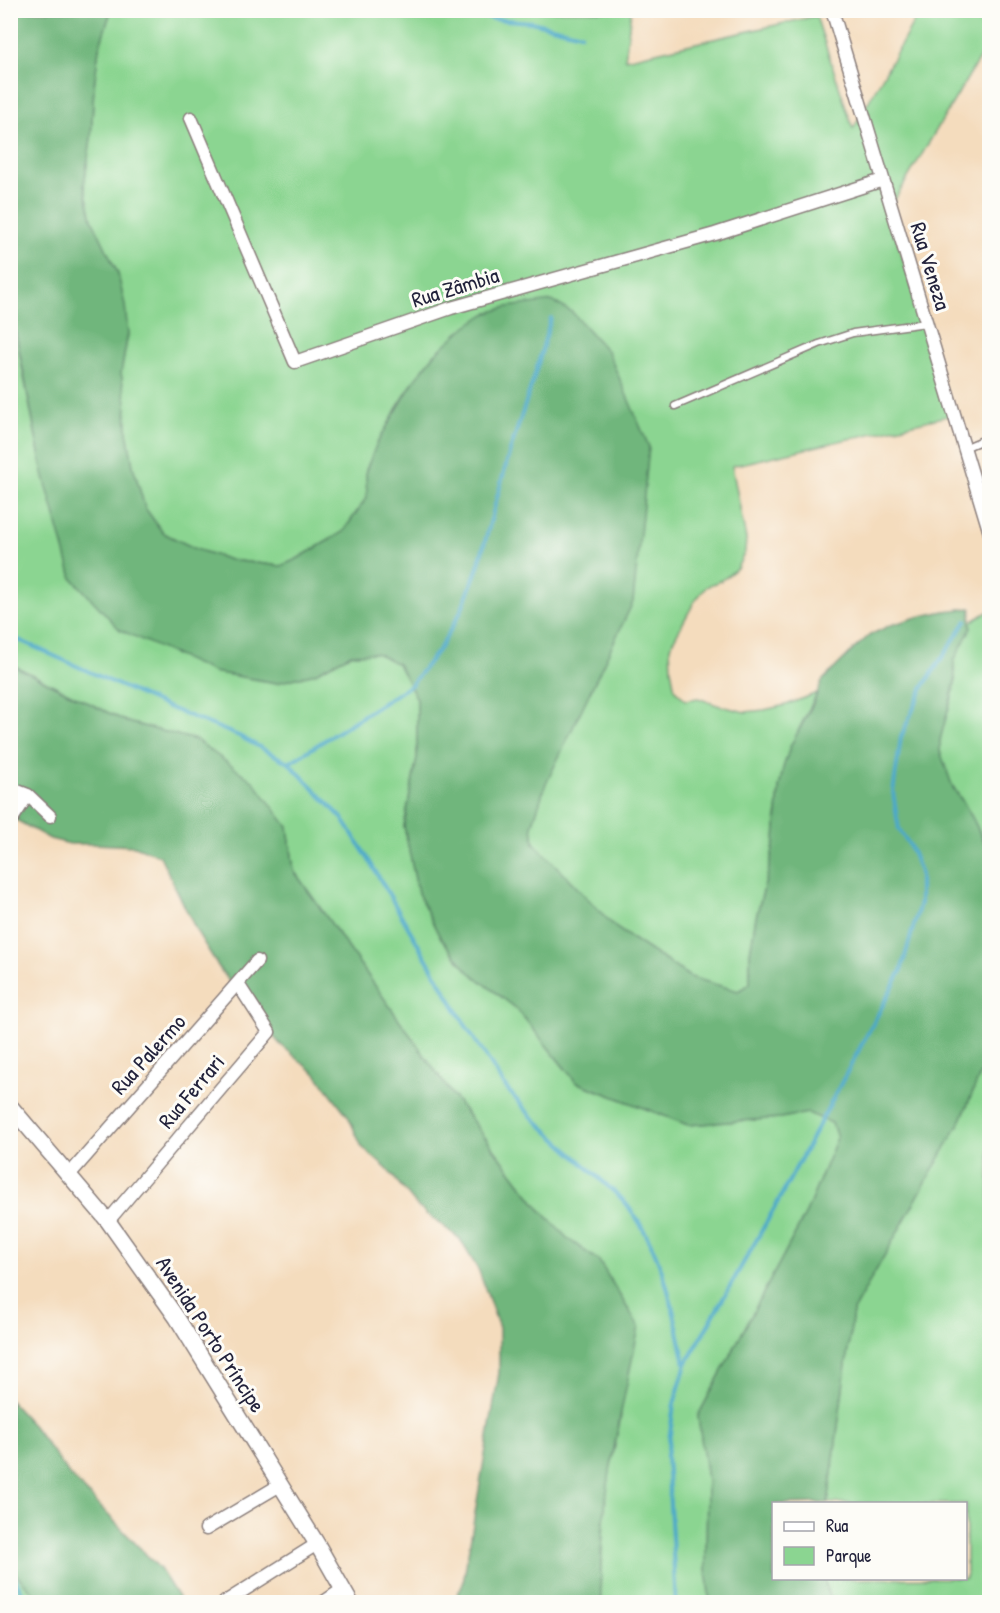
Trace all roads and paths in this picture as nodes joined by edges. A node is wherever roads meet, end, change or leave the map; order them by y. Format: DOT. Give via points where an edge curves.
graph roads {
  1 [pos="832,10"];
  2 [pos="191,118"];
  3 [pos="883,180"];
  4 [pos="926,323"];
  5 [pos="675,406"];
  6 [pos="990,438"];
  7 [pos="964,448"];
  8 [pos="990,533"];
  9 [pos="10,788"];
  10 [pos="28,795"];
  11 [pos="50,816"];
  12 [pos="10,822"];
  13 [pos="257,961"];
  14 [pos="238,984"];
  15 [pos="10,1106"];
  16 [pos="69,1175"];
  17 [pos="108,1221"];
  18 [pos="280,1485"];
  19 [pos="206,1529"];
  20 [pos="317,1544"];
  21 [pos="346,1596"];
  22 [pos="225,1602"];
  23 [pos="324,1602"];
  1 -- 3 [label="street, Rua Veneza"];
  2 -- 3 [label="street, Rua Zâmbia" via="296,362 452,308 715,234"];
  3 -- 4 [label="street, Rua Veneza"];
  4 -- 5 [label="lane" via="853,333 819,344"];
  4 -- 7 [label="street, Rua Veneza"];
  6 -- 7 [label="lane"];
  7 -- 8 [label="street, Rua Veneza"];
  9 -- 10 [label="street"];
  10 -- 11 [label="street"];
  10 -- 12 [label="street"];
  13 -- 14 [label="street, Rua Palermo"];
  14 -- 16 [label="street, Rua Palermo"];
  14 -- 17 [label="street, Rua Ferrari" via="269,1032"];
  15 -- 16 [label="street, Avenida Porto Príncipe"];
  16 -- 17 [label="street, Avenida Porto Príncipe"];
  17 -- 18 [label="street, Avenida Porto Príncipe" via="177,1318"];
  18 -- 19 [label="street"];
  18 -- 20 [label="street, Avenida Porto Príncipe"];
  20 -- 21 [label="street, Avenida Porto Príncipe"];
  20 -- 22 [label="street"];
  21 -- 23 [label="street"];
}
